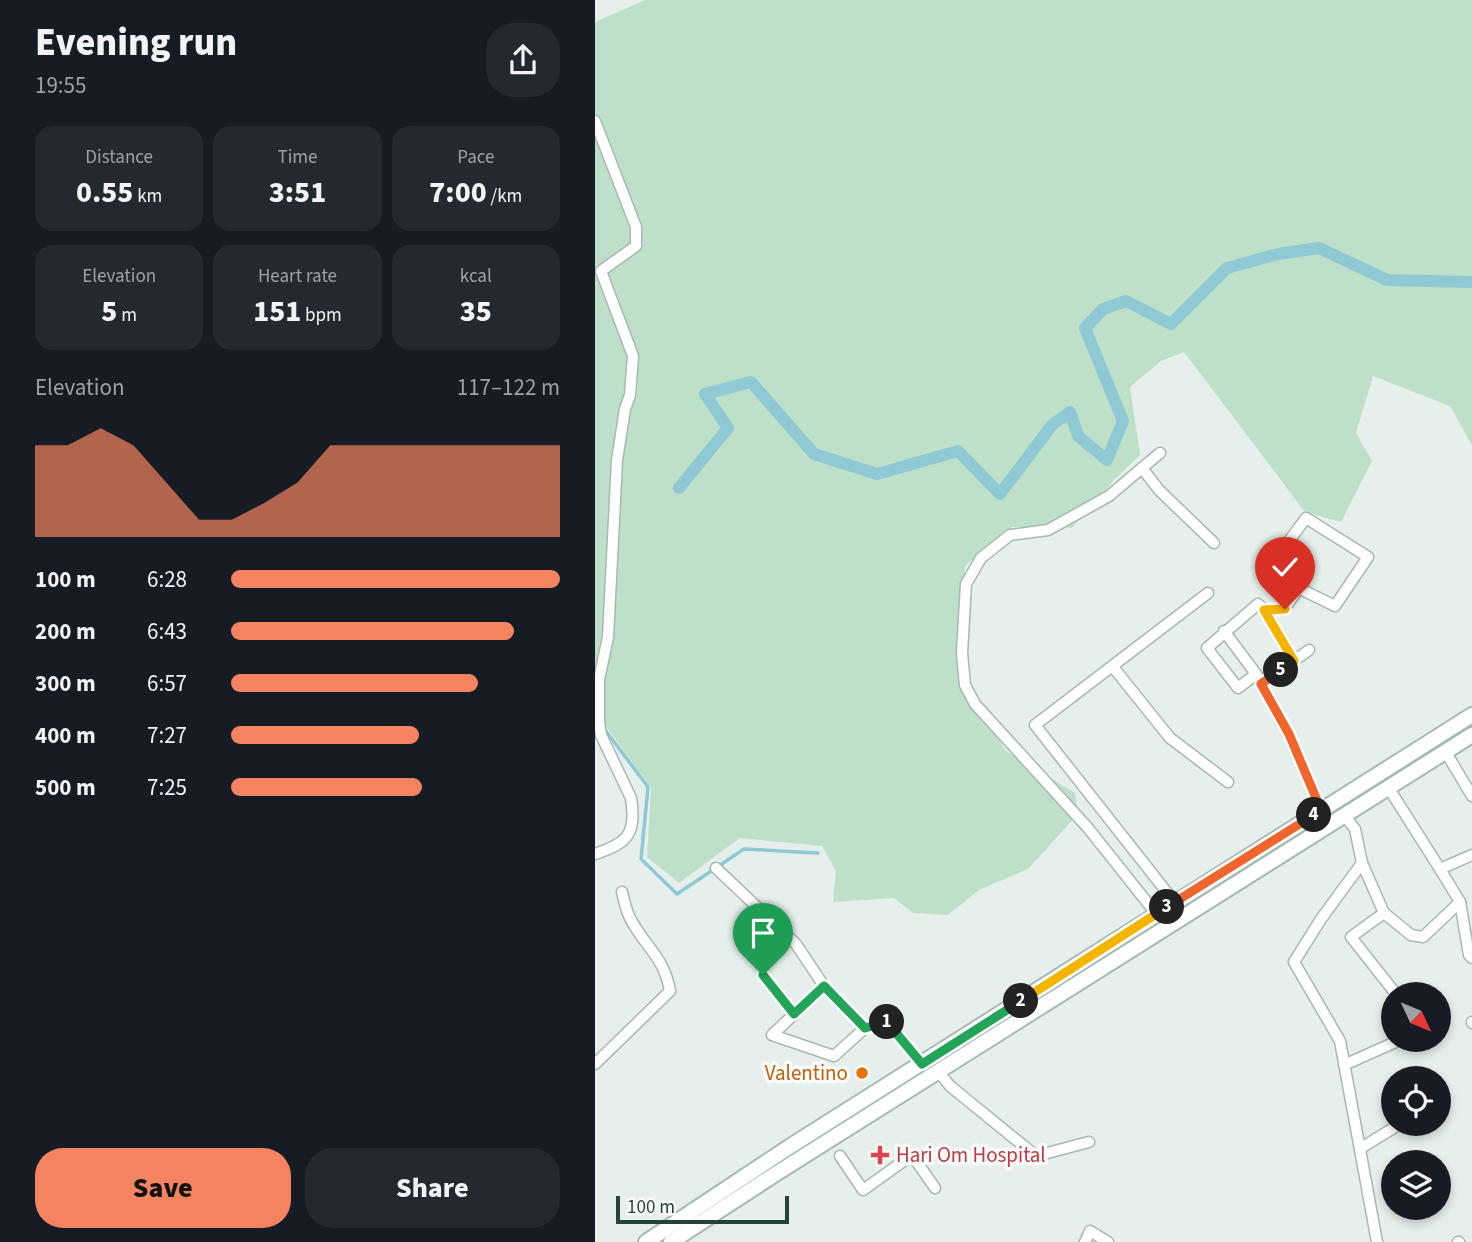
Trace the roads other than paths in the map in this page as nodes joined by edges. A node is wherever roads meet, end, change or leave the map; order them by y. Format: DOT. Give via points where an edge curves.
graph roads {
  1 [pos="595,121"];
  2 [pos="1160,453"];
  3 [pos="1142,468"];
  4 [pos="1214,543"];
  5 [pos="1299,588"];
  6 [pos="1208,593"];
  7 [pos="1264,610"];
  8 [pos="1224,631"];
  9 [pos="1309,650"];
  10 [pos="1294,661"];
  11 [pos="1113,667"];
  12 [pos="1256,674"];
  13 [pos="1261,684"];
  14 [pos="1472,715"];
  15 [pos="1472,735"];
  16 [pos="1445,751"];
  17 [pos="1229,782"];
  18 [pos="1388,787"];
  19 [pos="1472,796"];
  20 [pos="1321,811"];
  21 [pos="1344,815"];
  22 [pos="595,855"];
  23 [pos="1472,855"];
  24 [pos="1362,863"];
  25 [pos="716,868"];
  26 [pos="1440,869"];
  27 [pos="622,892"];
  28 [pos="1459,902"];
  29 [pos="1171,905"];
  30 [pos="1149,913"];
  31 [pos="1384,913"];
  32 [pos="1157,935"];
  33 [pos="1472,958"];
  34 [pos="763,975"];
  35 [pos="1387,982"];
  36 [pos="824,986"];
  37 [pos="794,1014"];
  38 [pos="865,1028"];
  39 [pos="1381,1048"];
  40 [pos="926,1062"];
  41 [pos="595,1064"];
  42 [pos="1344,1065"];
  43 [pos="939,1072"];
  44 [pos="1381,1136"];
  45 [pos="1089,1142"];
  46 [pos="1361,1148"];
  47 [pos="839,1156"];
  48 [pos="935,1188"];
  49 [pos="646,1242"];
  50 [pos="671,1242"];
  51 [pos="1085,1242"];
  52 [pos="1108,1242"];
  53 [pos="1377,1242"];
  1 -- 22 [label="street" via="636,227 636,246 601,271 633,356 617,460 599,722 633,807 624,841"];
  2 -- 3 [label="street"];
  3 -- 4 [label="street" via="1159,491"];
  3 -- 30 [label="street" via="1109,496 1048,530 1010,536 981,558 966,584 962,653 965,685 975,704 1089,828"];
  5 -- 5 [label="street" via="1266,572 1306,518 1368,557 1335,606"];
  5 -- 7 [label="street" via="1285,609"];
  6 -- 11 [label="street"];
  7 -- 8 [label="street" via="1258,604"];
  7 -- 10 [label="street"];
  8 -- 12 [label="street"];
  8 -- 12 [label="street" via="1207,648 1238,688"];
  9 -- 10 [label="street"];
  10 -- 13 [label="street"];
  11 -- 17 [label="street" via="1170,738"];
  11 -- 29 [label="street" via="1035,725 1169,895"];
  12 -- 13 [label="street"];
  13 -- 20 [label="street" via="1289,734"];
  14 -- 20 [label="main road"];
  15 -- 16 [label="main road"];
  16 -- 18 [label="main road"];
  16 -- 19 [label="street"];
  18 -- 21 [label="main road"];
  18 -- 26 [label="street"];
  20 -- 29 [label="main road"];
  21 -- 24 [label="street" via="1355,829"];
  21 -- 32 [label="main road"];
  23 -- 26 [label="street"];
  24 -- 31 [label="street"];
  24 -- 42 [label="street" via="1294,962 1340,1041"];
  25 -- 36 [label="street" via="796,944"];
  26 -- 28 [label="street"];
  27 -- 41 [label="street" via="631,920 657,954 670,991"];
  28 -- 31 [label="street" via="1423,937 1411,935"];
  28 -- 33 [label="street"];
  29 -- 30 [label="main road"];
  30 -- 32 [label="main road"];
  30 -- 40 [label="main road"];
  31 -- 35 [label="street" via="1351,937"];
  32 -- 43 [label="main road"];
  34 -- 37 [label="street"];
  36 -- 37 [label="street"];
  36 -- 38 [label="street"];
  37 -- 38 [label="street" via="772,1035 834,1056"];
  38 -- 40 [label="street" via="887,1022"];
  39 -- 42 [label="street"];
  40 -- 43 [label="main road"];
  40 -- 49 [label="main road"];
  42 -- 46 [label="street"];
  43 -- 45 [label="street" via="1036,1156"];
  43 -- 50 [label="main road"];
  44 -- 46 [label="street"];
  46 -- 53 [label="street"];
  47 -- 48 [label="street" via="863,1190 912,1155"];
  51 -- 52 [label="street" via="1090,1231"];
}
